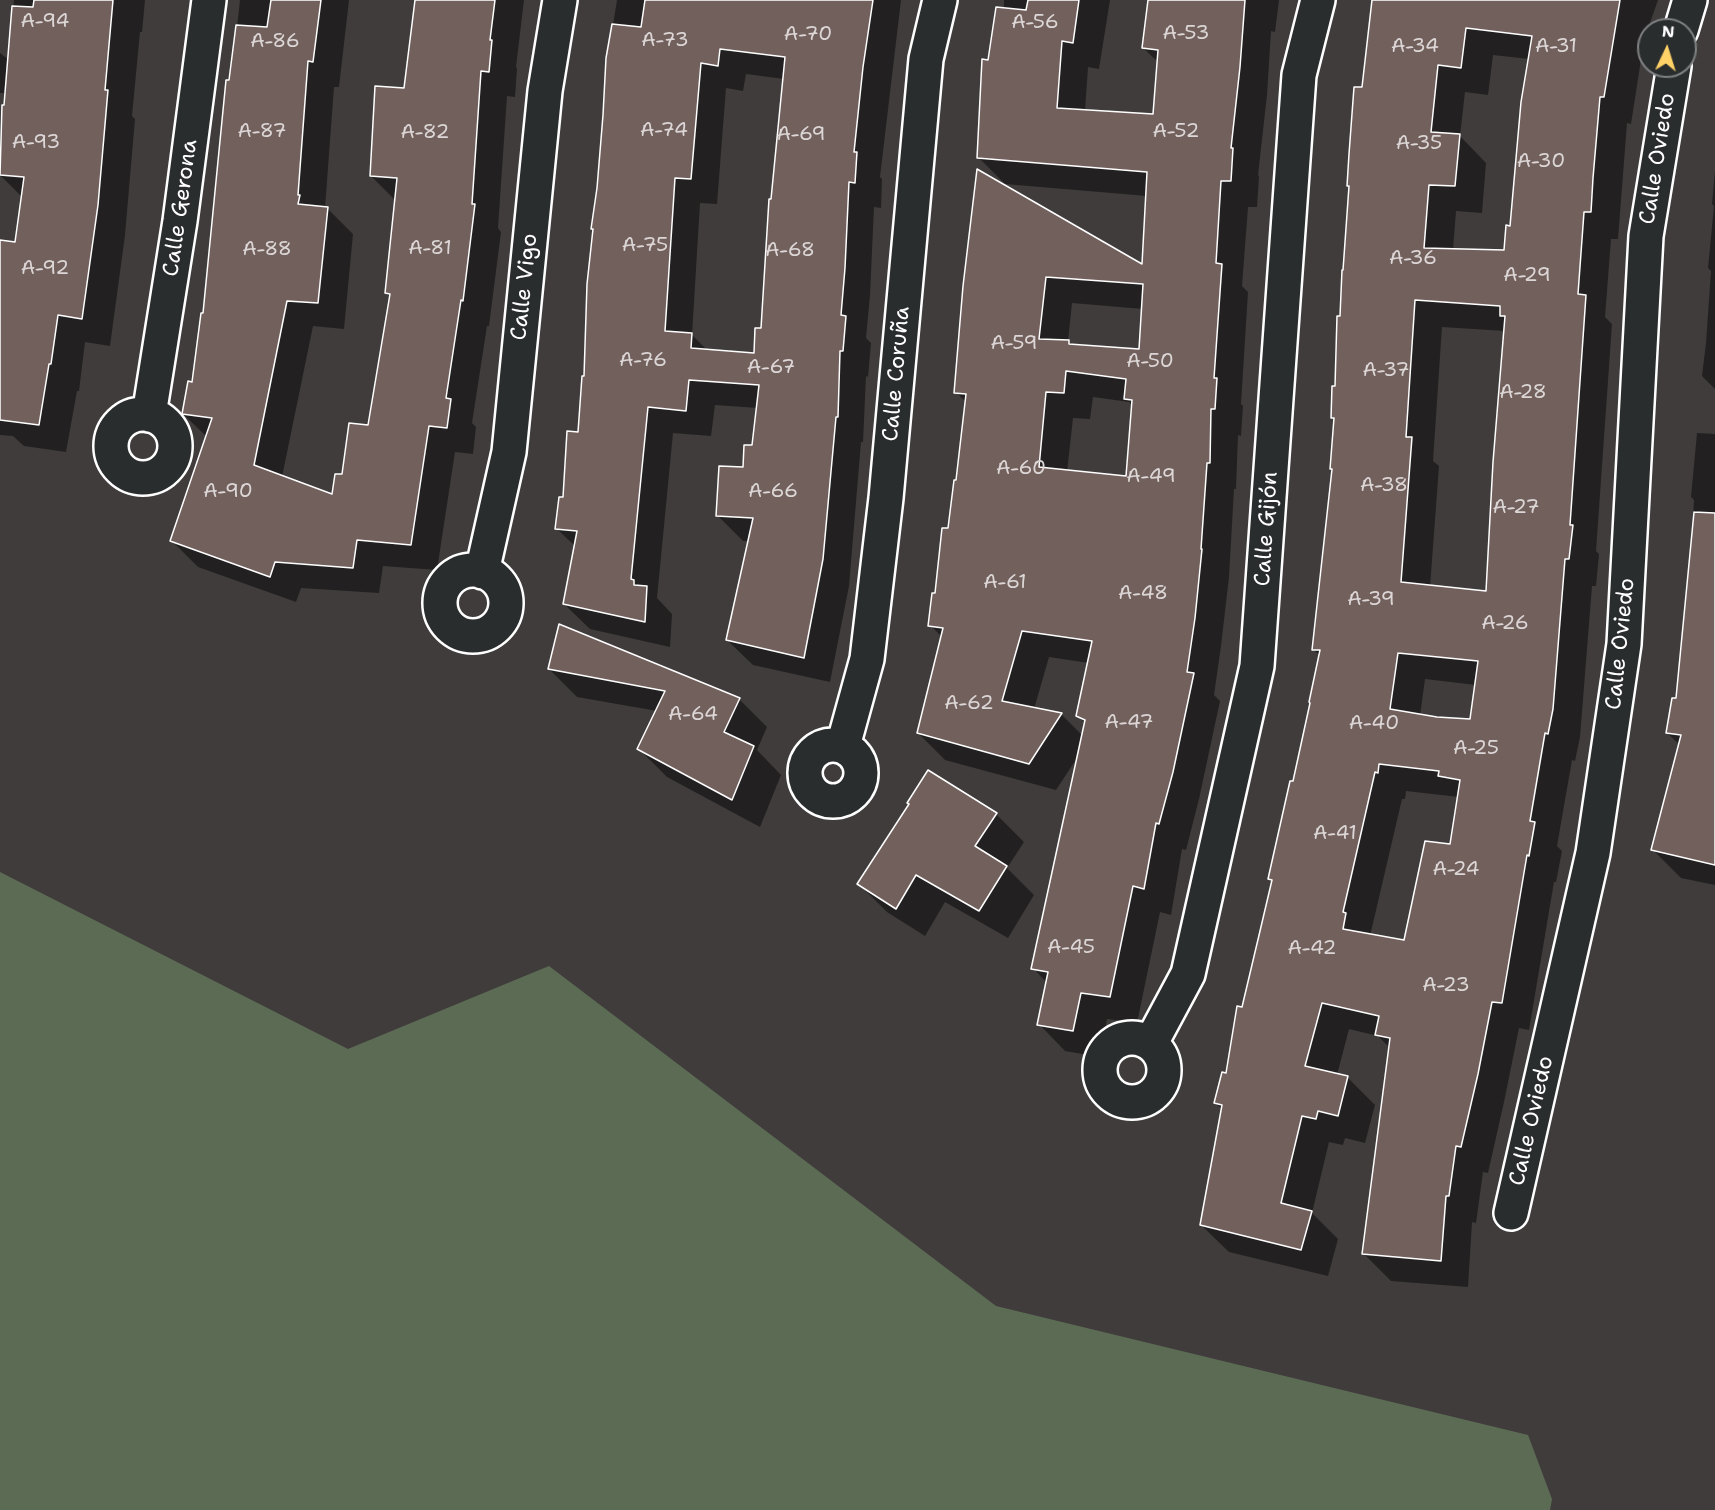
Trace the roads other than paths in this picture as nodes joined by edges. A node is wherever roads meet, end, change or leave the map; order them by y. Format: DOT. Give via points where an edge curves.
graph roads {
  1 [pos="209,0"];
  2 [pos="560,0"];
  3 [pos="940,0"];
  4 [pos="1318,0"];
  5 [pos="1690,0"];
  6 [pos="1685,18"];
  7 [pos="1672,78"];
  8 [pos="149,415"];
  9 [pos="482,572"];
  10 [pos="843,746"];
  11 [pos="1151,1043"];
  12 [pos="1511,1213"];
  1 -- 8 [label="street, Calle Gerona"];
  2 -- 9 [label="street, Calle Vigo" via="544,91 509,452"];
  3 -- 10 [label="street, Calle Coruña" via="926,59 867,659"];
  4 -- 11 [label="street, Calle Gijón" via="1299,75 1257,666 1188,974"];
  5 -- 6 [label="street"];
  7 -- 12 [label="street, Calle Oviedo" via="1646,236 1624,644 1593,853"];
}
